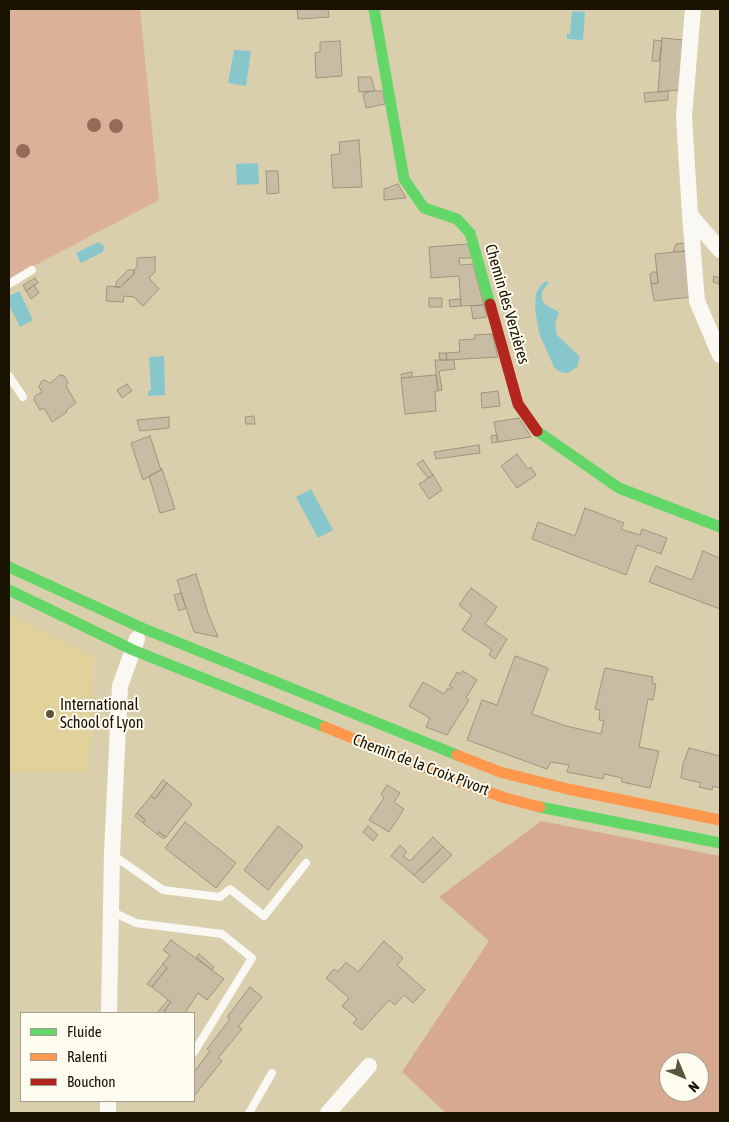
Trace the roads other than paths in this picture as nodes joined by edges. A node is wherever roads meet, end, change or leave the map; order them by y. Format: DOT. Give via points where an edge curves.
graph roads {
  1 [pos="374,9"];
  2 [pos="693,9"];
  3 [pos="690,215"];
  4 [pos="720,250"];
  5 [pos="32,270"];
  6 [pos="9,284"];
  7 [pos="720,355"];
  8 [pos="9,376"];
  9 [pos="23,396"];
  10 [pos="720,527"];
  11 [pos="9,567"];
  12 [pos="9,590"];
  13 [pos="142,628"];
  14 [pos="133,650"];
  15 [pos="720,820"];
  16 [pos="720,843"];
  17 [pos="112,853"];
  18 [pos="306,863"];
  19 [pos="111,911"];
  20 [pos="109,1012"];
  21 [pos="195,1050"];
  22 [pos="369,1066"];
  23 [pos="272,1073"];
  24 [pos="249,1113"];
  25 [pos="328,1113"];
  1 -- 10 [label="main road, Chemin des Verzières" via="404,179 424,208 457,219 470,233 518,404 538,432 620,488"];
  2 -- 3 [label="street" via="684,116"];
  3 -- 4 [label="street"];
  3 -- 7 [label="street" via="697,301"];
  5 -- 6 [label="lane"];
  8 -- 9 [label="lane"];
  11 -- 13 [label="main road, Chemin de la Croix Pivort"];
  12 -- 14 [label="main road, Chemin de la Croix Pivort"];
  13 -- 14 [label="street"];
  13 -- 15 [label="main road, Chemin de la Croix Pivort" via="500,772"];
  14 -- 16 [label="main road, Chemin de la Croix Pivort" via="506,798"];
  14 -- 17 [label="street" via="120,686"];
  17 -- 18 [label="lane" via="163,890 220,897 230,889 264,916"];
  17 -- 19 [label="street"];
  19 -- 20 [label="street"];
  19 -- 21 [label="lane" via="136,923 222,934 252,958"];
  22 -- 25 [label="street"];
  23 -- 24 [label="lane"];
}
